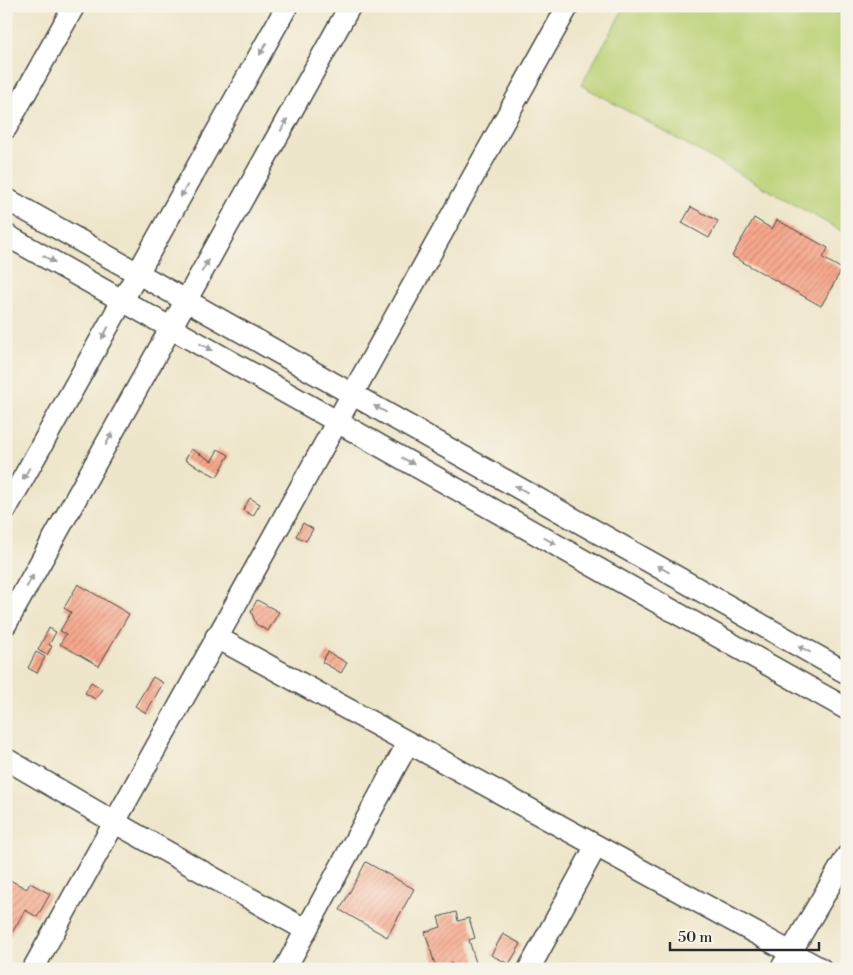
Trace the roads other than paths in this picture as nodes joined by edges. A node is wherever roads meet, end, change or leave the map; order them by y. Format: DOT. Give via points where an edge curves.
graph roads {
  1 [pos="287,6"];
  2 [pos="350,6"];
  3 [pos="568,6"];
  4 [pos="72,7"];
  5 [pos="6,128"];
  6 [pos="6,199"];
  7 [pos="6,235"];
  8 [pos="138,273"];
  9 [pos="123,300"];
  10 [pos="186,300"];
  11 [pos="171,328"];
  12 [pos="352,394"];
  13 [pos="336,421"];
  14 [pos="6,509"];
  15 [pos="6,624"];
  16 [pos="216,637"];
  17 [pos="847,672"];
  18 [pos="847,708"];
  19 [pos="408,743"];
  20 [pos="6,759"];
  21 [pos="114,822"];
  22 [pos="596,846"];
  23 [pos="847,856"];
  24 [pos="306,930"];
  25 [pos="786,960"];
  26 [pos="33,969"];
  27 [pos="285,969"];
  28 [pos="529,969"];
  29 [pos="821,969"];
  1 -- 8 [label="street, one-way"];
  10 -- 2 [label="street, one-way"];
  3 -- 12 [label="street"];
  4 -- 5 [label="street"];
  6 -- 8 [label="street"];
  7 -- 9 [label="street, one-way"];
  8 -- 9 [label="street"];
  8 -- 10 [label="street"];
  9 -- 11 [label="street"];
  9 -- 14 [label="street, one-way"];
  10 -- 11 [label="street"];
  10 -- 12 [label="street"];
  11 -- 13 [label="street, one-way"];
  15 -- 11 [label="street, one-way"];
  12 -- 13 [label="street"];
  17 -- 12 [label="street, one-way"];
  13 -- 16 [label="street"];
  13 -- 18 [label="street, one-way"];
  16 -- 19 [label="street"];
  16 -- 21 [label="street"];
  19 -- 22 [label="street"];
  19 -- 24 [label="street"];
  20 -- 21 [label="street"];
  21 -- 24 [label="street"];
  21 -- 26 [label="street"];
  22 -- 25 [label="street"];
  22 -- 28 [label="street"];
  23 -- 25 [label="street"];
  24 -- 27 [label="street"];
  25 -- 29 [label="street"];
}
